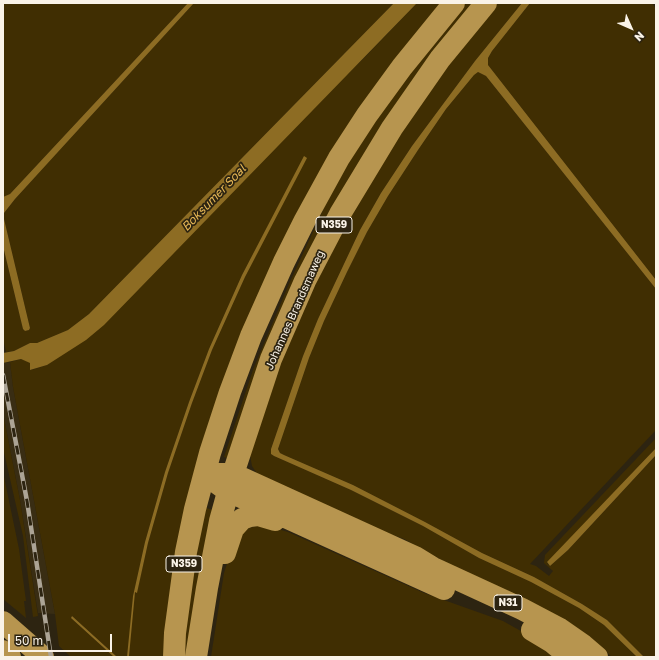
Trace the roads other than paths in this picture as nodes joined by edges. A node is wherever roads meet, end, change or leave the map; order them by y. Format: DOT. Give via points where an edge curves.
graph roads {
  1 [pos="454,3"];
  2 [pos="486,3"];
  3 [pos="205,473"];
  4 [pos="230,483"];
  5 [pos="301,525"];
  6 [pos="207,588"];
  7 [pos="3,622"];
  8 [pos="3,651"];
  9 [pos="10,657"];
  10 [pos="44,657"];
  11 [pos="174,657"];
  12 [pos="196,657"];
  13 [pos="570,657"];
  14 [pos="597,657"];
  1 -- 3 [label="highway, N359" via="367,115 309,213 251,336 230,392"];
  2 -- 4 [label="highway, Johannes Brandsmaweg / N359" via="440,59 392,128 340,214 305,281 271,359"];
  3 -- 4 [label="highway"];
  3 -- 11 [label="highway, N359" via="186,552"];
  4 -- 5 [label="highway, N31"];
  4 -- 6 [label="highway, Johannes Brandsmaweg / N359"];
  4 -- 14 [label="highway, N31" via="415,557 560,629"];
  5 -- 6 [label="highway, N31" via="286,524 258,515 242,519 231,533 222,567"];
  5 -- 13 [label="highway, N31" via="527,628 552,642"];
  6 -- 12 [label="highway, Johannes Brandsmaweg / N359"];
  7 -- 10 [label="highway"];
  8 -- 9 [label="highway"];
}
